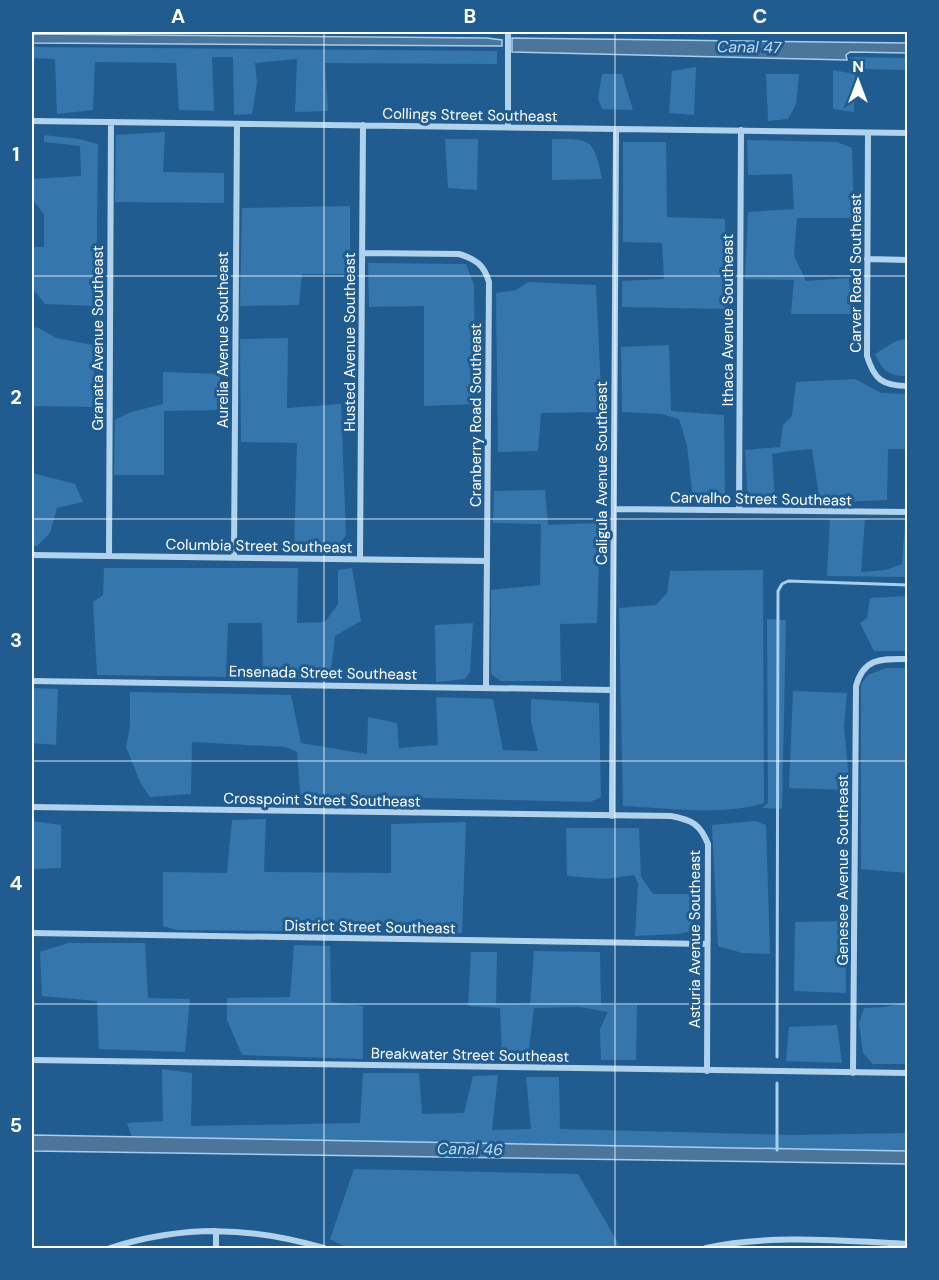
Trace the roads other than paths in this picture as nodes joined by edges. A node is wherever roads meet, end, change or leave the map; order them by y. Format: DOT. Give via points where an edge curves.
graph roads {
  1 [pos="508,32"];
  2 [pos="32,121"];
  3 [pos="111,122"];
  4 [pos="237,124"];
  5 [pos="363,125"];
  6 [pos="508,127"];
  7 [pos="616,129"];
  8 [pos="741,130"];
  9 [pos="868,133"];
  10 [pos="908,133"];
  11 [pos="363,253"];
  12 [pos="867,259"];
  13 [pos="908,260"];
  14 [pos="908,386"];
  15 [pos="614,509"];
  16 [pos="739,510"];
  17 [pos="908,512"];
  18 [pos="32,555"];
  19 [pos="109,555"];
  20 [pos="234,556"];
  21 [pos="360,560"];
  22 [pos="487,561"];
  23 [pos="908,659"];
  24 [pos="32,681"];
  25 [pos="486,688"];
  26 [pos="613,690"];
  27 [pos="32,807"];
  28 [pos="612,816"];
  29 [pos="32,933"];
  30 [pos="707,944"];
  31 [pos="32,1060"];
  32 [pos="706,1071"];
  33 [pos="853,1073"];
  34 [pos="908,1074"];
  35 [pos="216,1232"];
  36 [pos="908,1244"];
  37 [pos="735,1246"];
  38 [pos="110,1248"];
  39 [pos="216,1248"];
  40 [pos="324,1248"];
  41 [pos="706,1248"];
  1 -- 6 [label="street"];
  2 -- 3 [label="street, Collings Street Southeast"];
  3 -- 4 [label="street, Collings Street Southeast"];
  3 -- 19 [label="street, Granata Avenue Southeast"];
  4 -- 5 [label="street, Collings Street Southeast"];
  4 -- 20 [label="street, Aurelia Avenue Southeast"];
  5 -- 6 [label="street, Collings Street Southeast"];
  5 -- 11 [label="street, Husted Avenue Southeast"];
  6 -- 7 [label="street, Collings Street Southeast"];
  7 -- 8 [label="street, Collings Street Southeast"];
  7 -- 15 [label="street, Caligula Avenue Southeast"];
  8 -- 9 [label="street, Collings Street Southeast"];
  8 -- 16 [label="street, Ithaca Avenue Southeast"];
  9 -- 10 [label="street, Collings Street Southeast"];
  9 -- 12 [label="street, Carver Road Southeast"];
  11 -- 21 [label="street, Husted Avenue Southeast"];
  11 -- 22 [label="street, Cranberry Road Southeast" via="459,254 473,258 486,273"];
  12 -- 13 [label="street"];
  12 -- 14 [label="street, Carver Road Southeast" via="867,356 872,372 884,382"];
  15 -- 16 [label="street, Carvalho Street Southeast"];
  15 -- 26 [label="street, Caligula Avenue Southeast"];
  16 -- 17 [label="street, Carvalho Street Southeast"];
  18 -- 19 [label="street, Columbia Street Southeast"];
  19 -- 20 [label="street, Columbia Street Southeast"];
  20 -- 21 [label="street, Columbia Street Southeast"];
  21 -- 22 [label="street, Columbia Street Southeast"];
  22 -- 25 [label="street, Cranberry Road Southeast"];
  23 -- 33 [label="street, Genesee Avenue Southeast" via="882,659 863,669 856,686"];
  24 -- 25 [label="street, Ensenada Street Southeast"];
  25 -- 26 [label="street, Ensenada Street Southeast"];
  26 -- 28 [label="street, Caligula Avenue Southeast"];
  27 -- 28 [label="street, Crosspoint Street Southeast"];
  28 -- 30 [label="street, Asturia Avenue Southeast" via="671,816 703,830 708,844"];
  29 -- 30 [label="street, District Street Southeast"];
  30 -- 32 [label="street, Asturia Avenue Southeast"];
  31 -- 32 [label="street, Breakwater Street Southeast"];
  32 -- 33 [label="street, Breakwater Street Southeast"];
  33 -- 34 [label="street, Breakwater Street Southeast"];
  35 -- 38 [label="street" via="142,1238"];
  35 -- 39 [label="street"];
  35 -- 40 [label="street" via="255,1232"];
  36 -- 37 [label="street" via="768,1240"];
  37 -- 41 [label="street"];
}
